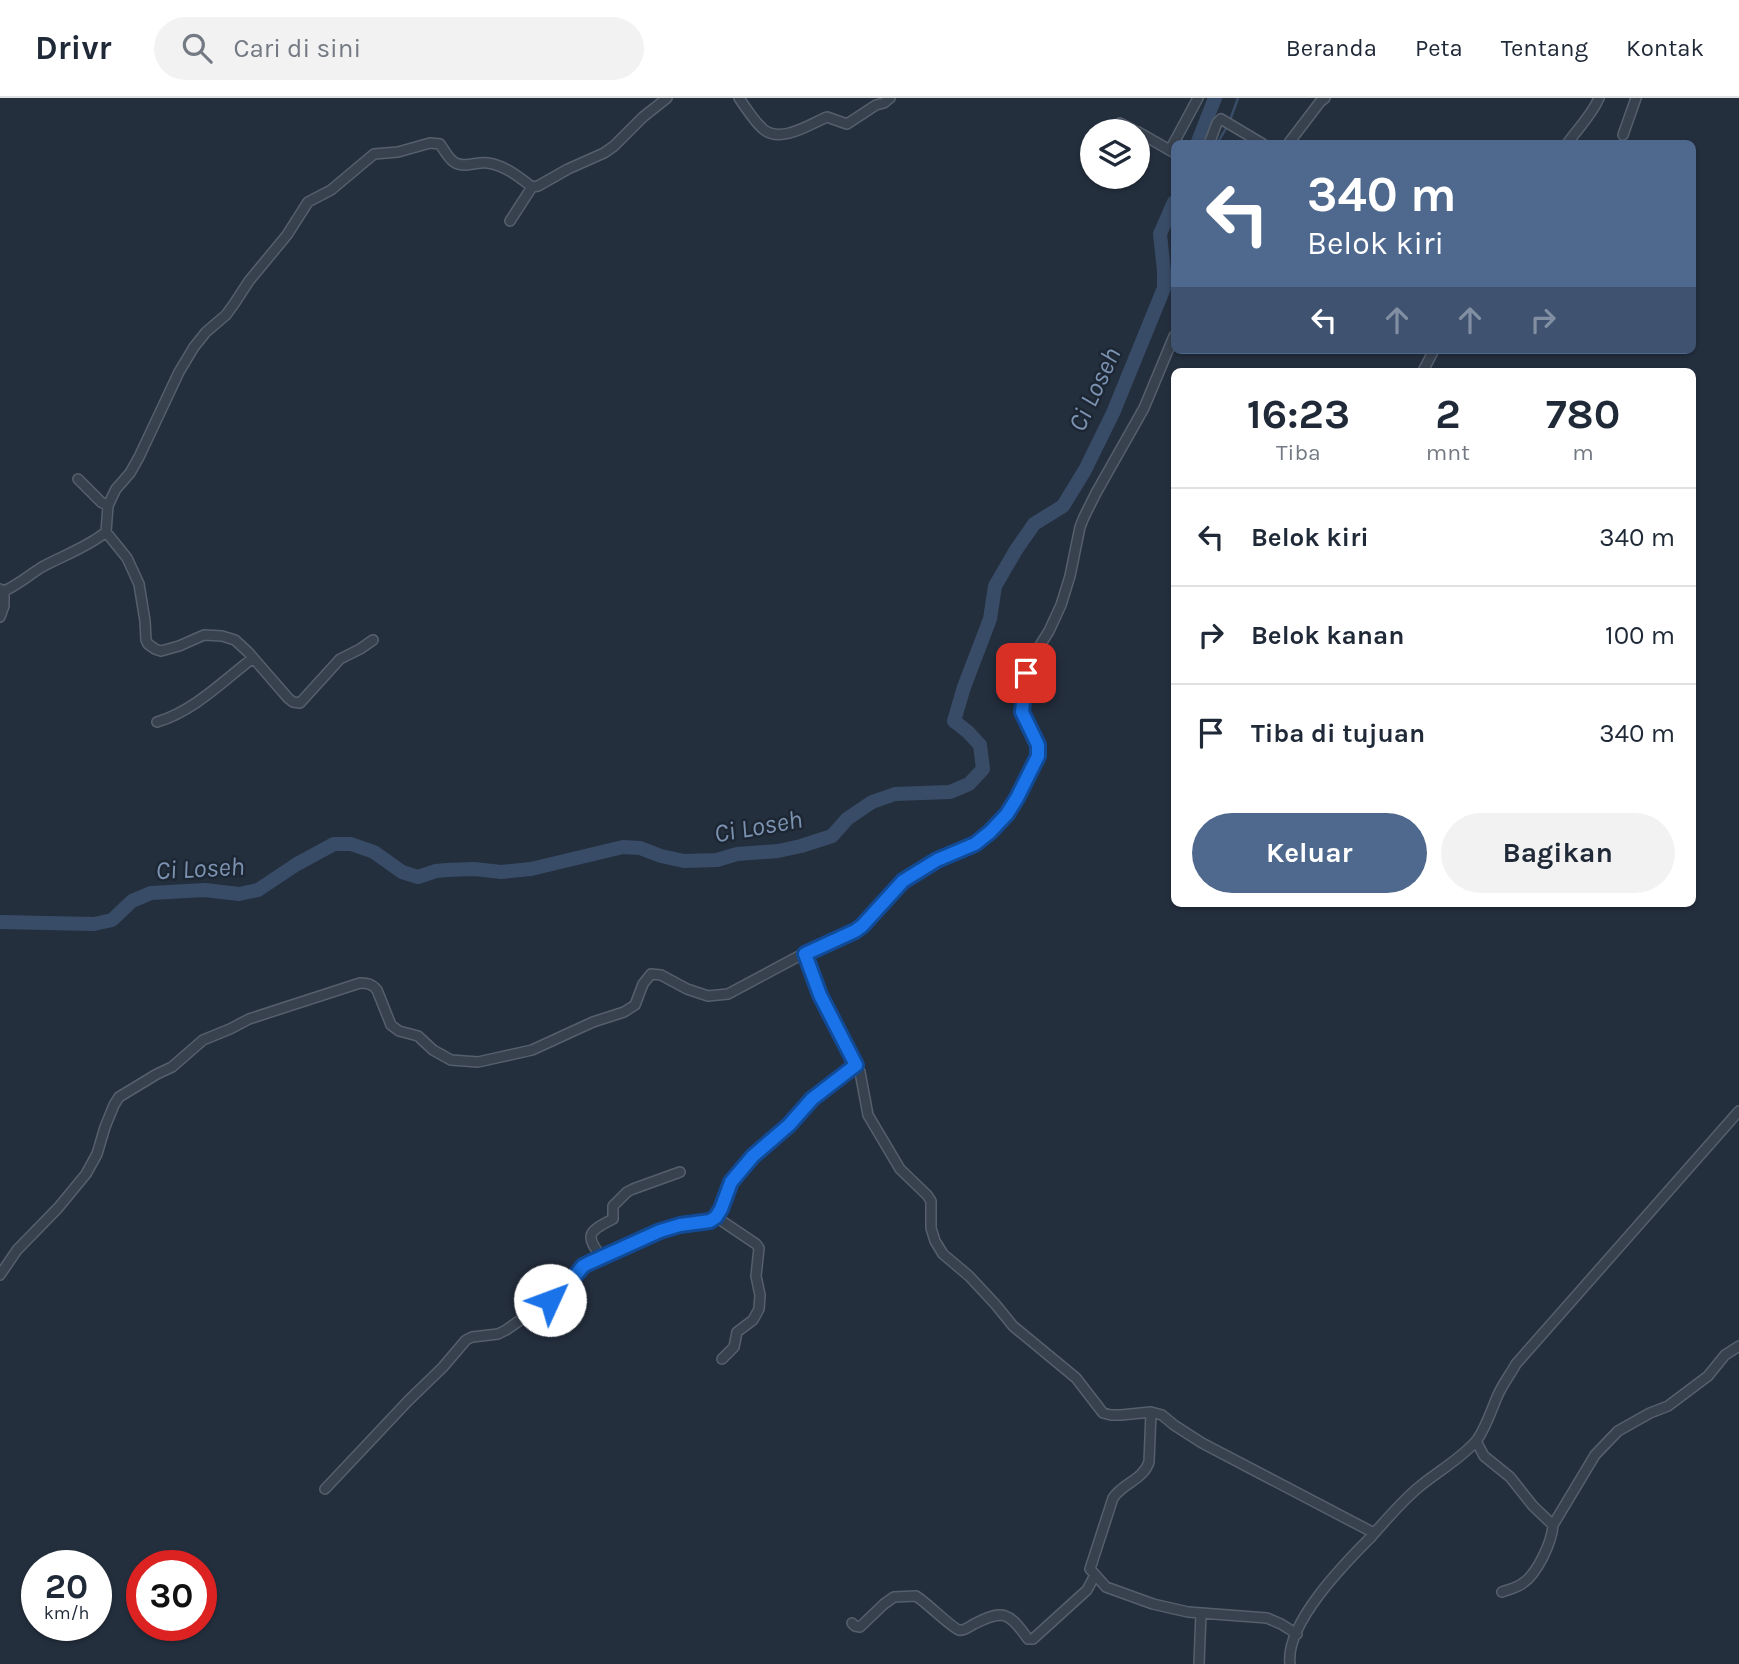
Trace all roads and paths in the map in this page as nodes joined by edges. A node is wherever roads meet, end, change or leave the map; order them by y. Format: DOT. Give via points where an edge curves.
graph roads {
  1 [pos="667,98"];
  2 [pos="738,98"];
  3 [pos="890,98"];
  4 [pos="1198,98"];
  5 [pos="1325,98"];
  6 [pos="1599,98"];
  7 [pos="1636,98"];
  8 [pos="1623,135"];
  9 [pos="1150,139"];
  10 [pos="1177,140"];
  11 [pos="1211,140"];
  12 [pos="1257,140"];
  13 [pos="1291,140"];
  14 [pos="1570,140"];
  15 [pos="1171,150"];
  16 [pos="532,187"];
  17 [pos="510,221"];
  18 [pos="1171,343"];
  19 [pos="78,479"];
  20 [pos="108,506"];
  21 [pos="106,532"];
  22 [pos="2,590"];
  23 [pos="0,617"];
  24 [pos="373,640"];
  25 [pos="253,658"];
  26 [pos="157,722"];
  27 [pos="805,954"];
  28 [pos="856,1065"];
  29 [pos="1739,1111"];
  30 [pos="680,1172"];
  31 [pos="716,1217"];
  32 [pos="602,1258"];
  33 [pos="0,1275"];
  34 [pos="1739,1346"];
  35 [pos="722,1359"];
  36 [pos="1151,1412"];
  37 [pos="1476,1441"];
  38 [pos="325,1489"];
  39 [pos="1553,1525"];
  40 [pos="1374,1533"];
  41 [pos="1095,1574"];
  42 [pos="1502,1592"];
  43 [pos="1201,1613"];
  44 [pos="852,1623"];
  45 [pos="1297,1634"];
  46 [pos="1199,1664"];
  47 [pos="1290,1664"];
  1 -- 16 [label="street" via="604,153"];
  2 -- 3 [label="street" via="764,130 777,135 827,117 847,124"];
  4 -- 10 [label="street"];
  5 -- 13 [label="street"];
  6 -- 14 [label="street"];
  7 -- 8 [label="street"];
  9 -- 15 [label="street"];
  11 -- 12 [label="street" via="1221,119"];
  16 -- 17 [label="street"];
  16 -- 20 [label="street" via="499,165 453,162 440,145 430,143 374,154 331,190 308,202 226,315 194,347 139,457"];
  18 -- 27 [label="street" via="1144,408 1084,517 1061,605 1026,668 1022,712 1038,745 1038,756 1017,798 997,826 975,844 903,881 851,934"];
  19 -- 20 [label="street"];
  20 -- 21 [label="street"];
  21 -- 22 [label="street"];
  21 -- 25 [label="street" via="127,558 139,584 148,644 161,651 204,635 222,635 235,640"];
  22 -- 23 [label="street"];
  24 -- 25 [label="street" via="340,659 300,703 288,698"];
  25 -- 26 [label="street" via="178,715"];
  27 -- 28 [label="street"];
  27 -- 33 [label="street" via="716,996 698,994 651,974 635,1005 624,1012 532,1049 478,1062 451,1060 418,1036 399,1031 391,1025 373,985 360,983 249,1019 203,1040 172,1067 119,1097 86,1174"];
  28 -- 31 [label="street" via="812,1099 753,1156 731,1182"];
  28 -- 36 [label="street" via="868,1115 900,1169 931,1201 931,1228 943,1254 1013,1326 1076,1378 1104,1413"];
  29 -- 37 [label="street" via="1516,1364"];
  30 -- 32 [label="street" via="627,1192 613,1206 613,1219 590,1238"];
  31 -- 32 [label="street" via="660,1231"];
  31 -- 35 [label="street" via="759,1248 755,1276 759,1309 737,1332 734,1347"];
  32 -- 38 [label="street" via="583,1266 556,1295 506,1330 466,1340"];
  34 -- 39 [label="street" via="1725,1355 1709,1376 1668,1406 1618,1431 1595,1455"];
  36 -- 40 [label="street" via="1202,1444"];
  36 -- 41 [label="street" via="1147,1468 1114,1498 1091,1560"];
  37 -- 39 [label="street" via="1484,1456 1510,1477"];
  37 -- 40 [label="street" via="1413,1492"];
  39 -- 42 [label="street" via="1550,1541 1532,1574"];
  40 -- 45 [label="street" via="1325,1587"];
  41 -- 43 [label="street" via="1119,1593 1177,1611"];
  41 -- 44 [label="street" via="1087,1590 1033,1639 1004,1615 956,1629 916,1596 894,1597 860,1627"];
  43 -- 45 [label="street" via="1267,1618"];
  43 -- 46 [label="street"];
  45 -- 47 [label="street"];
}
